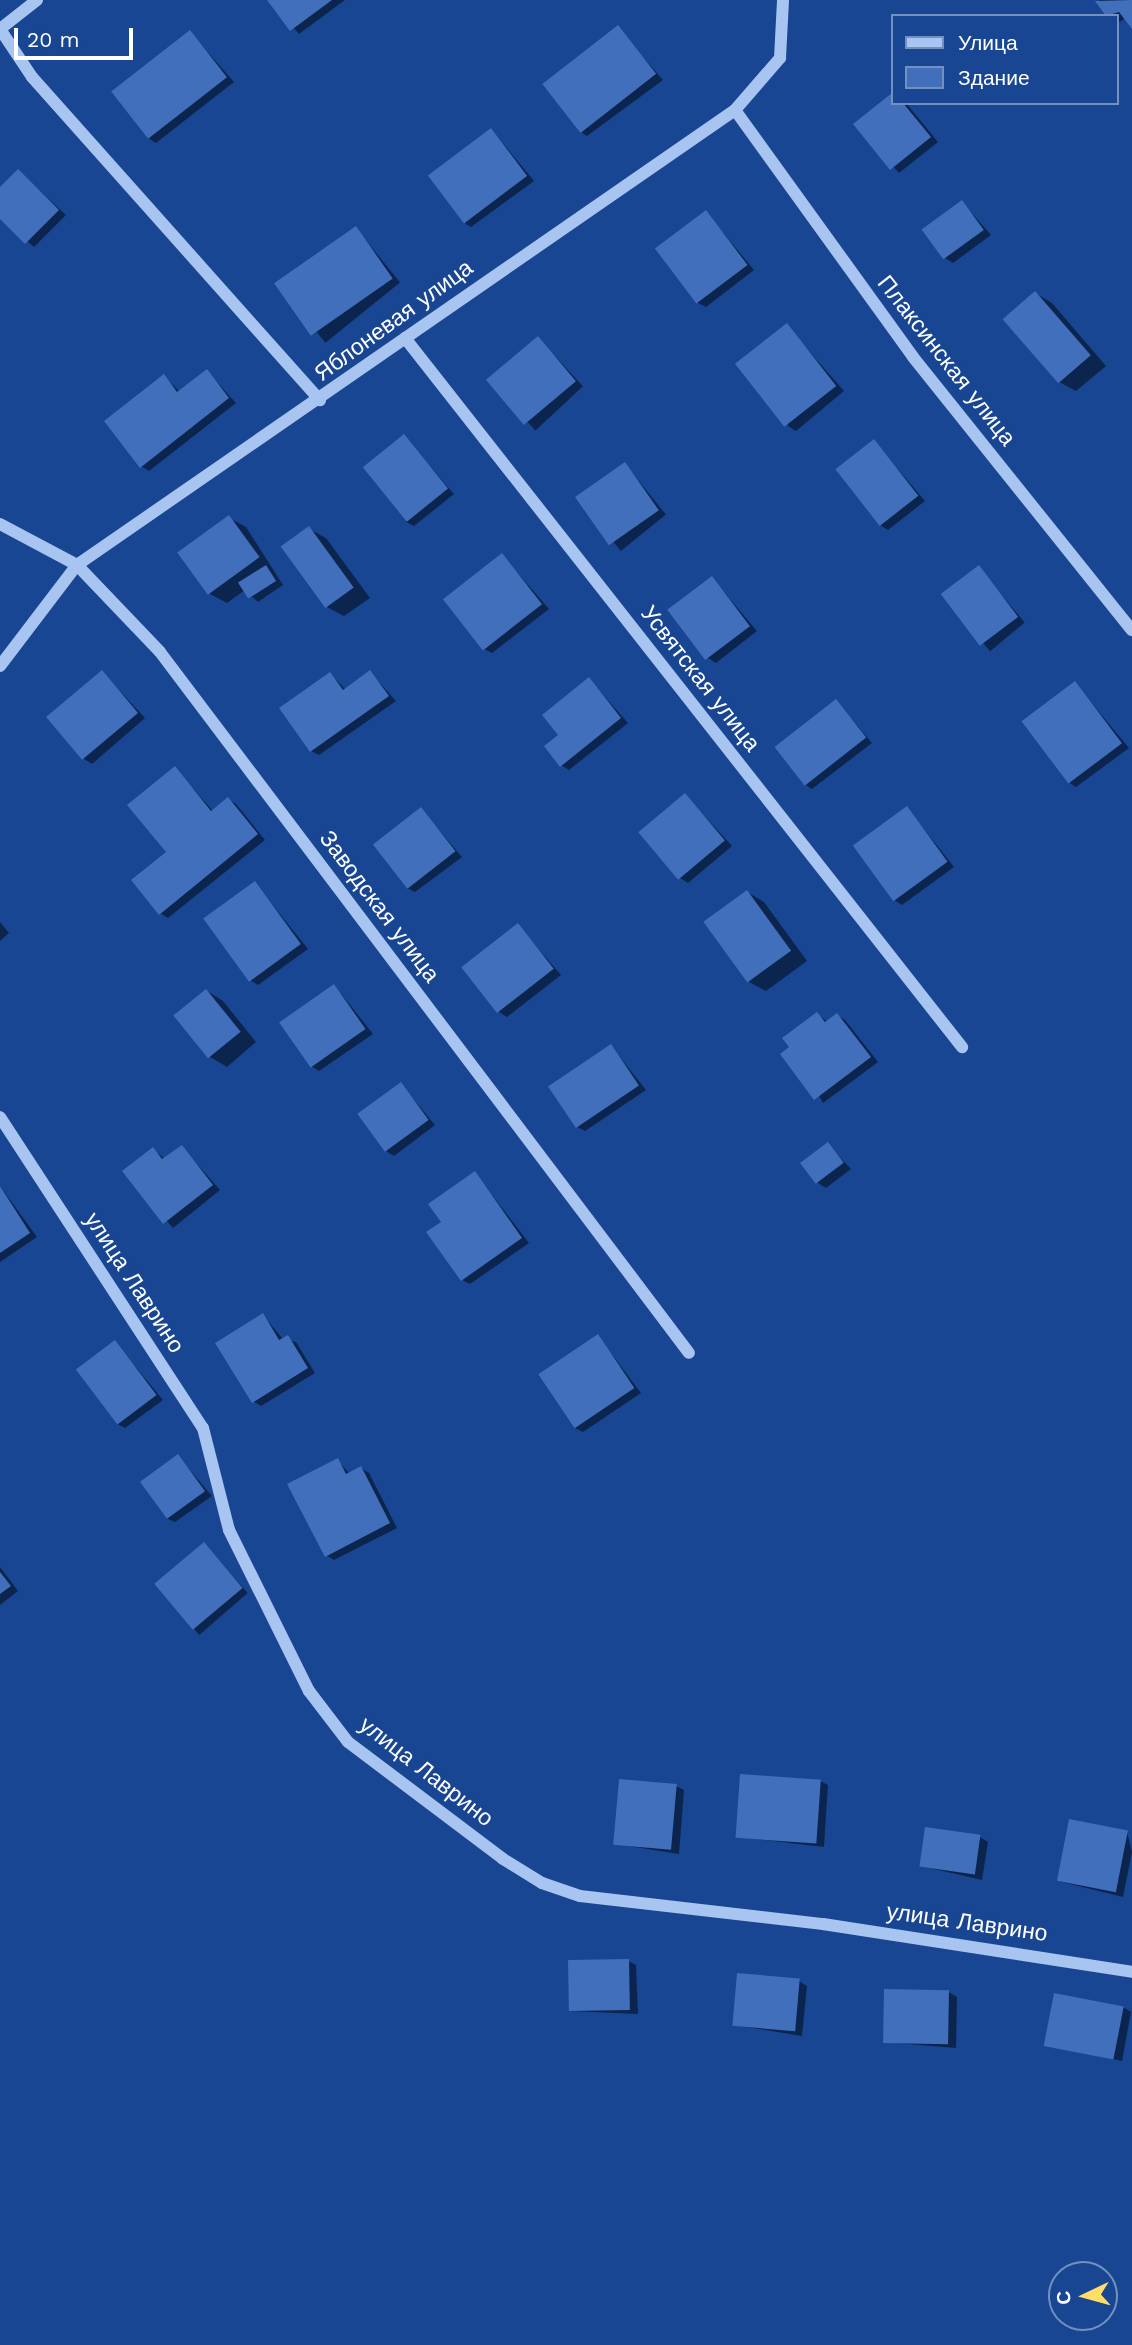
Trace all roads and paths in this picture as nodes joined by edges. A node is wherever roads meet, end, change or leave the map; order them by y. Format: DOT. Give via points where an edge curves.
graph roads {
  1 [pos="37,0"];
  2 [pos="783,0"];
  3 [pos="0,28"];
  4 [pos="735,110"];
  5 [pos="405,338"];
  6 [pos="320,400"];
  7 [pos="0,524"];
  8 [pos="76,565"];
  9 [pos="1132,630"];
  10 [pos="0,666"];
  11 [pos="962,1047"];
  12 [pos="0,1117"];
  13 [pos="689,1353"];
  14 [pos="1132,1972"];
  1 -- 3 [label="street"];
  2 -- 4 [label="street, Яблоневая улица" via="780,58"];
  3 -- 6 [label="street" via="32,77"];
  4 -- 5 [label="street, Яблоневая улица"];
  4 -- 9 [label="street, Плаксинская улица" via="913,357"];
  5 -- 6 [label="street, Яблоневая улица"];
  5 -- 11 [label="street, Усвятская улица"];
  6 -- 8 [label="street, Яблоневая улица"];
  7 -- 8 [label="street, Заводская улица"];
  8 -- 10 [label="street, Яблоневая улица"];
  8 -- 13 [label="street, Заводская улица" via="160,652"];
  12 -- 14 [label="street, улица Лаврино" via="203,1428 229,1530 272,1623 309,1691 359,1751 503,1859 542,1883 580,1896 823,1924"];
}
